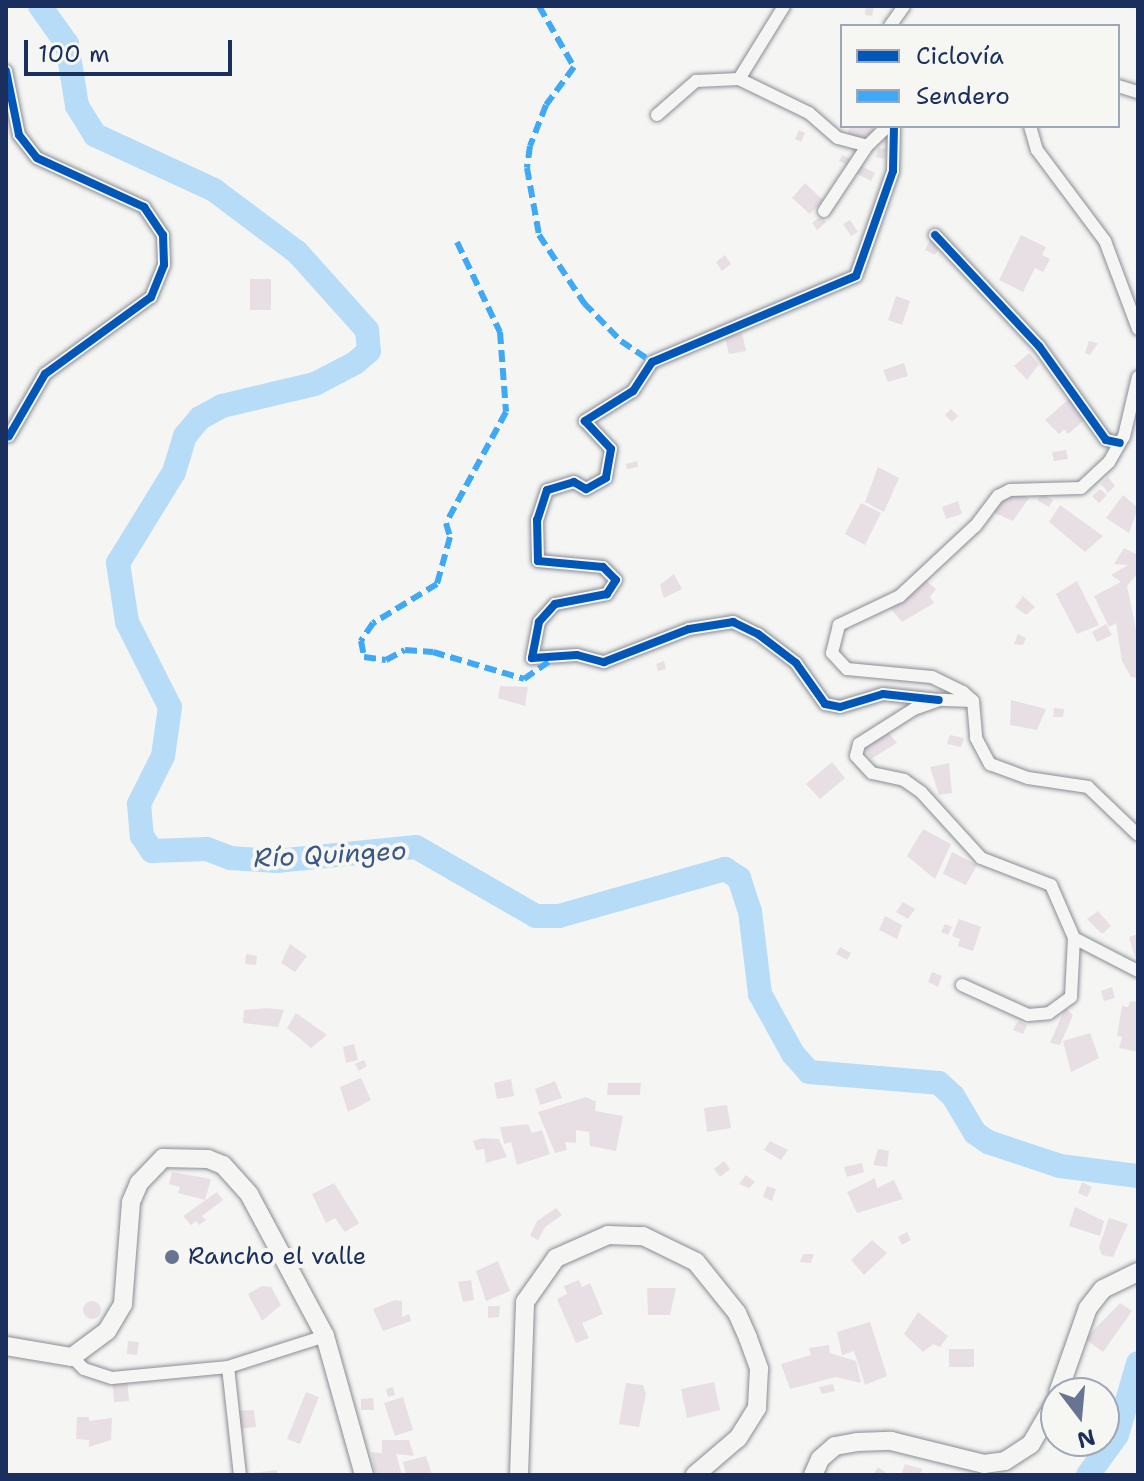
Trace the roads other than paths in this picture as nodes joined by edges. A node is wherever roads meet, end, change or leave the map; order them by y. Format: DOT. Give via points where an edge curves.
graph roads {
  1 [pos="784,6"];
  2 [pos="904,6"];
  3 [pos="891,24"];
  4 [pos="6,71"];
  5 [pos="739,79"];
  6 [pos="657,115"];
  7 [pos="886,128"];
  8 [pos="894,128"];
  9 [pos="1031,128"];
  10 [pos="867,146"];
  11 [pos="824,211"];
  12 [pos="935,235"];
  13 [pos="1138,329"];
  14 [pos="1138,377"];
  15 [pos="9,436"];
  16 [pos="1120,443"];
  17 [pos="939,700"];
  18 [pos="973,701"];
  19 [pos="1138,835"];
  20 [pos="1074,938"];
  21 [pos="1138,971"];
  22 [pos="962,985"];
  23 [pos="1138,1272"];
  24 [pos="325,1336"];
  25 [pos="6,1346"];
  26 [pos="72,1357"];
  27 [pos="228,1367"];
  28 [pos="1064,1377"];
  29 [pos="1040,1429"];
  30 [pos="240,1475"];
  31 [pos="364,1475"];
  32 [pos="519,1475"];
  33 [pos="695,1475"];
  34 [pos="813,1475"];
  1 -- 5 [label="street"];
  2 -- 3 [label="street"];
  4 -- 15 [label="street" via="19,135 37,158 144,207 163,235 164,265 151,297 45,374"];
  5 -- 6 [label="street" via="696,81"];
  5 -- 10 [label="street" via="777,94 838,138"];
  7 -- 10 [label="street"];
  8 -- 17 [label="street" via="893,171 856,276 652,362 633,391 585,421 611,449 606,478 586,489 574,482 547,490 537,520 538,561 603,567 616,580 607,594 555,604 539,622 532,658 577,655 604,662 689,629 733,622 796,663 825,704 840,707 883,694"];
  9 -- 13 [label="street" via="1037,150 1105,241"];
  10 -- 11 [label="street"];
  12 -- 16 [label="street" via="1039,346 1106,440"];
  14 -- 16 [label="street"];
  16 -- 18 [label="street" via="1109,462 1072,492 1010,490 998,496 975,526 900,596 839,625 832,653 847,669 932,677"];
  17 -- 18 [label="street"];
  17 -- 20 [label="street" via="874,732 855,750 856,756 872,773 904,780 921,792 981,858 1051,885"];
  18 -- 19 [label="street" via="976,738 990,764 1028,778 1088,787"];
  20 -- 21 [label="street"];
  20 -- 22 [label="street" via="1071,997 1049,1013 1028,1015"];
  23 -- 28 [label="main road" via="1103,1289 1088,1308"];
  24 -- 26 [label="main road" via="237,1178 208,1159 176,1156 152,1164 131,1202 126,1285 117,1318"];
  24 -- 27 [label="street"];
  24 -- 31 [label="main road"];
  25 -- 26 [label="main road"];
  26 -- 27 [label="street" via="84,1369 112,1378"];
  27 -- 30 [label="street"];
  29 -- 34 [label="main road" via="1031,1444 1005,1461 984,1464 891,1441 857,1442 835,1446 820,1459"];
  32 -- 33 [label="main road" via="525,1302 556,1258 608,1235 643,1236 696,1262 737,1313 748,1338 759,1369 757,1408 738,1438"];
}
